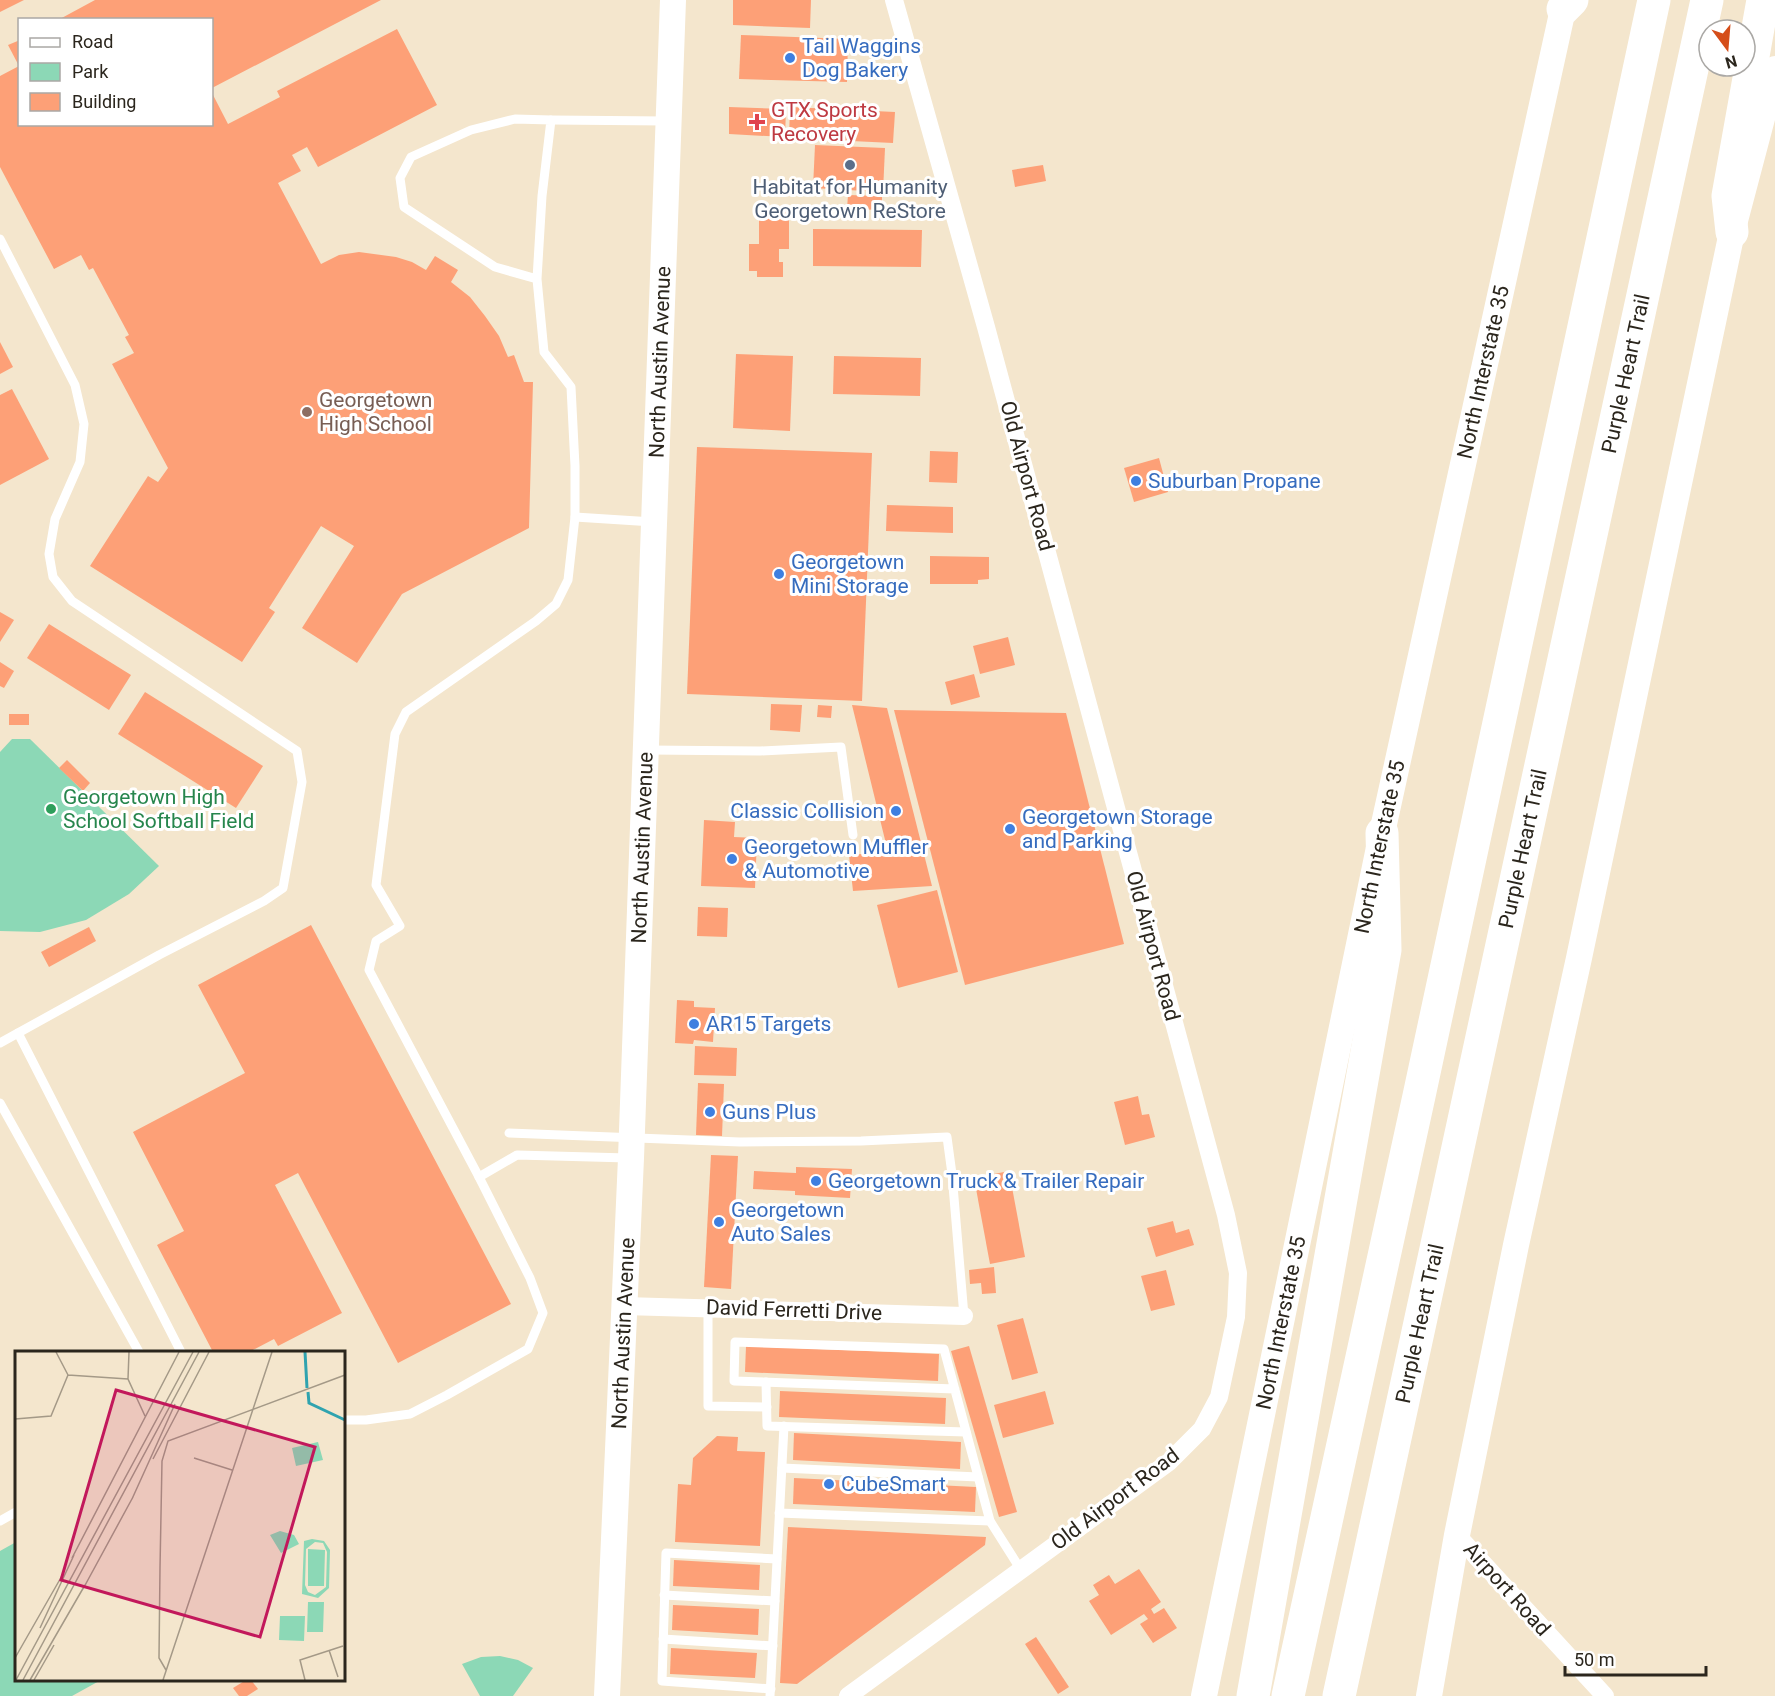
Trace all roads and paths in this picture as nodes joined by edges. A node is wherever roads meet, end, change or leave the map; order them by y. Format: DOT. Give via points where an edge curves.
graph roads {
  1 [pos="673,0"];
  2 [pos="894,0"];
  3 [pos="1654,0"];
  4 [pos="1707,0"];
  5 [pos="1763,0"];
  6 [pos="1567,3"];
  7 [pos="1775,69"];
  8 [pos="551,120"];
  9 [pos="668,121"];
  10 [pos="1732,232"];
  11 [pos="0,239"];
  12 [pos="537,279"];
  13 [pos="575,517"];
  14 [pos="653,522"];
  15 [pos="645,750"];
  16 [pos="1382,833"];
  17 [pos="853,835"];
  18 [pos="18,1034"];
  19 [pos="0,1043"];
  20 [pos="0,1103"];
  21 [pos="509,1133"];
  22 [pos="631,1148"];
  23 [pos="478,1177"];
  24 [pos="624,1306"];
  25 [pos="708,1307"];
  26 [pos="964,1316"];
  27 [pos="138,1351"];
  28 [pos="180,1351"];
  29 [pos="766,1382"];
  30 [pos="955,1389"];
  31 [pos="766,1407"];
  32 [pos="345,1420"];
  33 [pos="784,1426"];
  34 [pos="966,1432"];
  35 [pos="782,1468"];
  36 [pos="978,1477"];
  37 [pos="15,1513"];
  38 [pos="779,1514"];
  39 [pos="0,1521"];
  40 [pos="990,1521"];
  41 [pos="1457,1534"];
  42 [pos="777,1559"];
  43 [pos="1021,1570"];
  44 [pos="664,1595"];
  45 [pos="775,1601"];
  46 [pos="663,1639"];
  47 [pos="773,1646"];
  48 [pos="770,1692"];
  49 [pos="607,1696"];
  50 [pos="848,1696"];
  51 [pos="1204,1696"];
  52 [pos="1253,1696"];
  53 [pos="1288,1696"];
  54 [pos="1339,1696"];
  55 [pos="1429,1696"];
  56 [pos="1605,1696"];
  1 -- 9 [label="main road, North Austin Avenue"];
  2 -- 43 [label="street, Old Airport Road" via="1053,571 1223,1204 1238,1273 1236,1317 1219,1397 1202,1429 1169,1462"];
  3 -- 53 [label="highway"];
  4 -- 54 [label="highway, Purple Heart Trail"];
  5 -- 10 [label="highway" via="1728,196"];
  6 -- 16 [label="main road, North Interstate 35"];
  7 -- 10 [label="main road"];
  8 -- 9 [label="lane"];
  8 -- 12 [label="lane"];
  8 -- 12 [label="lane" via="515,119 471,130 411,157 400,178 404,207 495,267"];
  9 -- 14 [label="main road, North Austin Avenue"];
  10 -- 41 [label="main road"];
  11 -- 18 [label="lane" via="75,385 84,424 80,462 55,519 50,554 53,577 72,602 297,751 302,782 283,888 264,902"];
  12 -- 13 [label="lane" via="544,352 571,387"];
  13 -- 14 [label="lane"];
  13 -- 23 [label="lane" via="568,580 556,604 406,712 395,734 376,885 400,926 376,941 369,970"];
  14 -- 15 [label="main road, North Austin Avenue"];
  15 -- 17 [label="lane" via="841,747"];
  15 -- 22 [label="main road, North Austin Avenue"];
  16 -- 51 [label="main road, North Interstate 35"];
  16 -- 52 [label="highway" via="1385,950"];
  18 -- 19 [label="lane"];
  18 -- 28 [label="lane"];
  20 -- 27 [label="lane"];
  21 -- 22 [label="lane"];
  22 -- 23 [label="lane" via="517,1155"];
  22 -- 24 [label="main road, North Austin Avenue"];
  22 -- 26 [label="lane" via="947,1137"];
  23 -- 32 [label="lane" via="530,1278 543,1312 528,1349 410,1414"];
  24 -- 25 [label="street, David Ferretti Drive"];
  24 -- 49 [label="main road, North Austin Avenue"];
  25 -- 26 [label="street, David Ferretti Drive"];
  25 -- 31 [label="lane" via="708,1406"];
  29 -- 30 [label="lane"];
  29 -- 30 [label="lane" via="734,1381 735,1342 944,1349"];
  29 -- 31 [label="lane"];
  30 -- 34 [label="lane"];
  31 -- 33 [label="lane" via="767,1426"];
  33 -- 34 [label="lane"];
  33 -- 35 [label="lane"];
  34 -- 36 [label="lane"];
  35 -- 36 [label="lane"];
  35 -- 38 [label="lane"];
  36 -- 40 [label="lane"];
  37 -- 39 [label="lane"];
  38 -- 40 [label="lane"];
  38 -- 42 [label="lane"];
  40 -- 43 [label="lane"];
  41 -- 55 [label="main road"];
  41 -- 56 [label="street, Airport Road"];
  42 -- 44 [label="lane" via="666,1553"];
  42 -- 45 [label="lane"];
  43 -- 50 [label="street, Old Airport Road"];
  44 -- 45 [label="lane"];
  44 -- 46 [label="lane"];
  45 -- 47 [label="lane"];
  46 -- 47 [label="lane"];
  46 -- 48 [label="lane" via="662,1681"];
  47 -- 48 [label="lane"];
}
